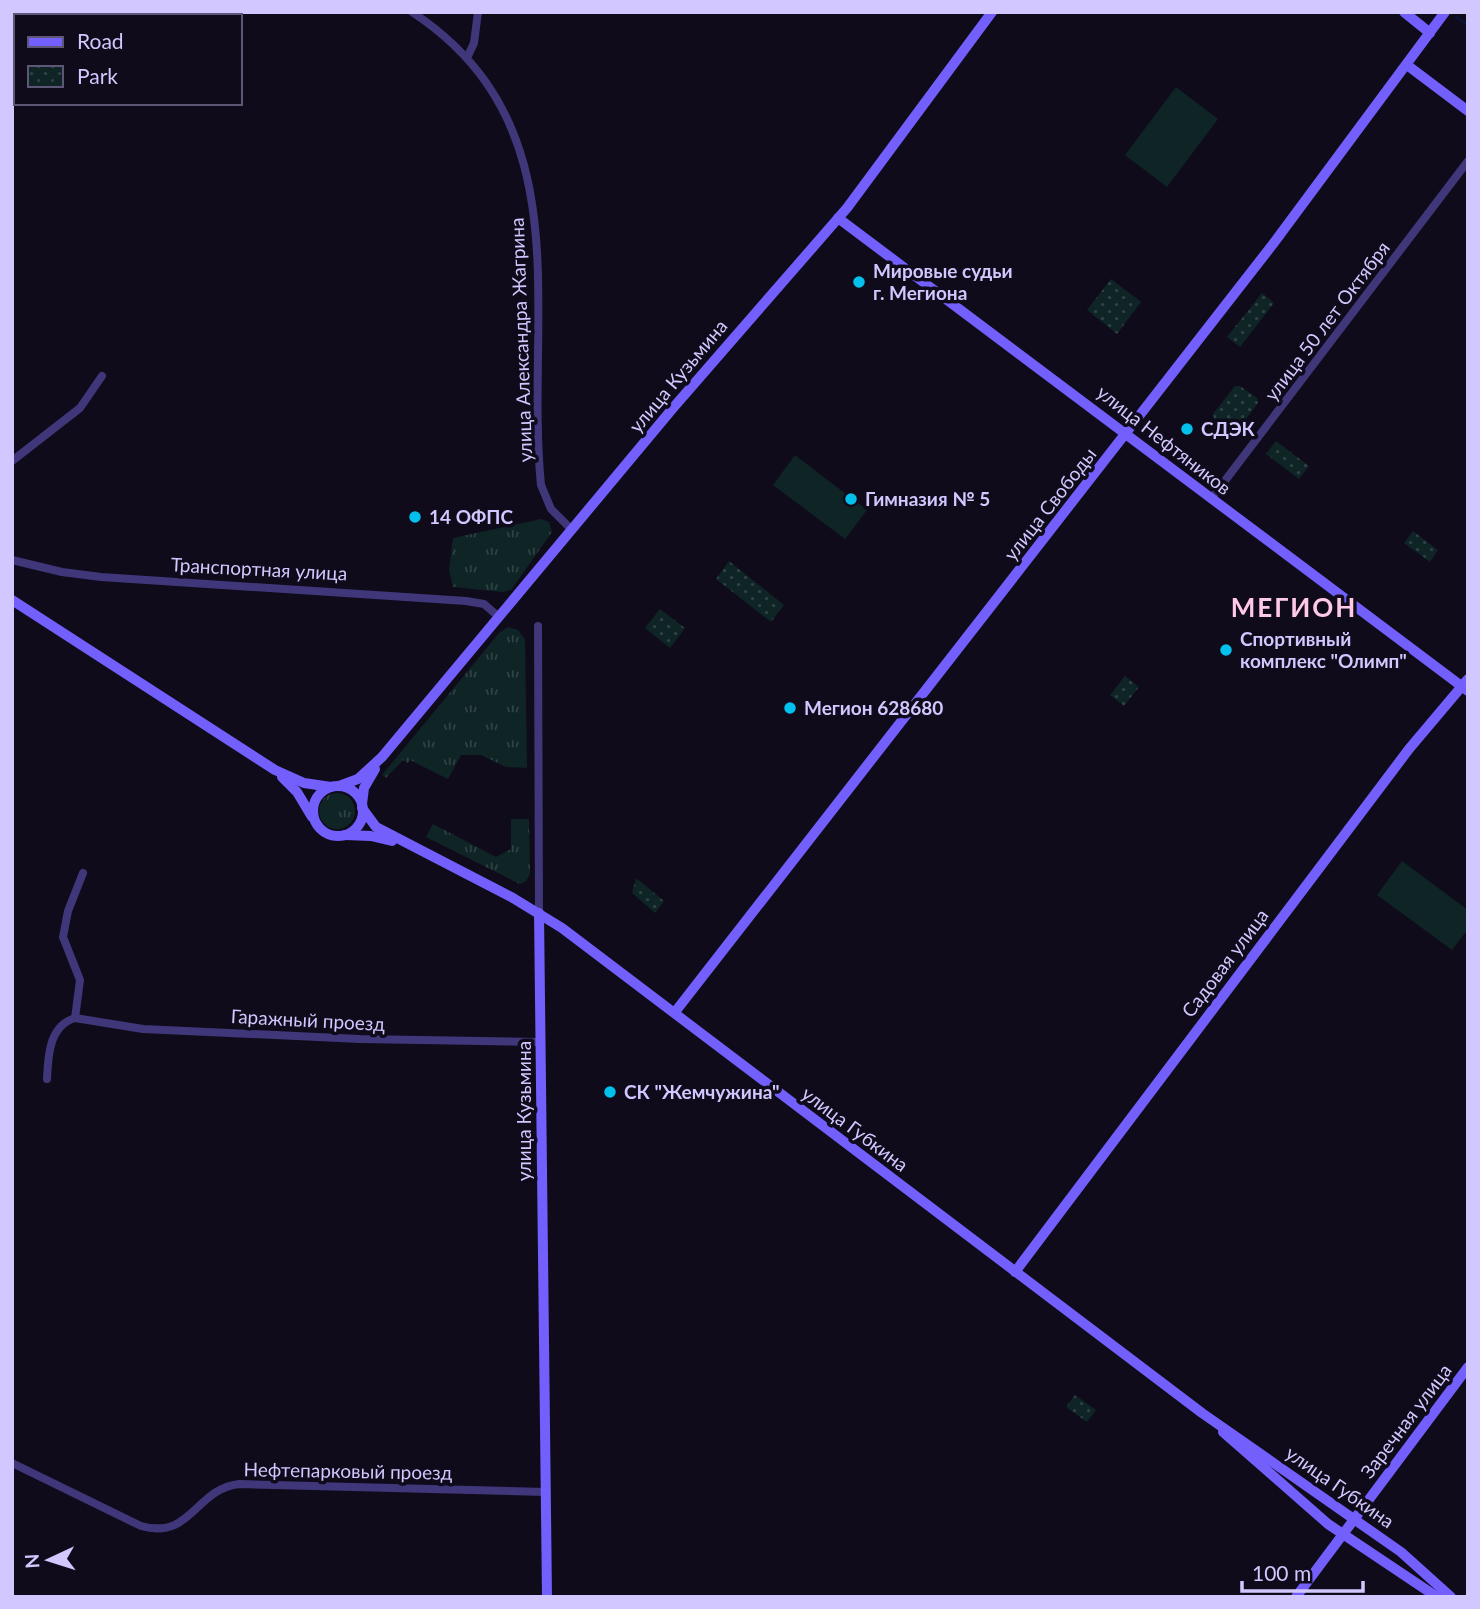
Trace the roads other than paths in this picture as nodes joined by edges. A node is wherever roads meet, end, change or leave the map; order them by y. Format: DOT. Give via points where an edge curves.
graph roads {
  1 [pos="412,12"];
  2 [pos="478,12"];
  3 [pos="992,12"];
  4 [pos="1404,12"];
  5 [pos="1445,12"];
  6 [pos="1430,33"];
  7 [pos="467,58"];
  8 [pos="1407,65"];
  9 [pos="1468,111"];
  10 [pos="1468,162"];
  11 [pos="838,218"];
  12 [pos="102,376"];
  13 [pos="1127,433"];
  14 [pos="12,461"];
  15 [pos="1211,499"];
  16 [pos="572,530"];
  17 [pos="12,560"];
  18 [pos="12,600"];
  19 [pos="499,617"];
  20 [pos="538,625"];
  21 [pos="1466,685"];
  22 [pos="382,757"];
  23 [pos="275,770"];
  24 [pos="335,786"];
  25 [pos="362,806"];
  26 [pos="316,823"];
  27 [pos="343,836"];
  28 [pos="404,844"];
  29 [pos="83,873"];
  30 [pos="539,912"];
  31 [pos="675,1012"];
  32 [pos="75,1018"];
  33 [pos="541,1042"];
  34 [pos="47,1079"];
  35 [pos="1015,1272"];
  36 [pos="1468,1367"];
  37 [pos="1202,1413"];
  38 [pos="12,1463"];
  39 [pos="546,1492"];
  40 [pos="1354,1520"];
  41 [pos="1343,1535"];
  42 [pos="547,1597"];
  43 [pos="1296,1597"];
  44 [pos="1437,1597"];
  45 [pos="1451,1597"];
  1 -- 7 [label="street, улица Александра Жагрина"];
  2 -- 7 [label="street"];
  3 -- 11 [label="main road, улица Кузьмина"];
  4 -- 6 [label="main road"];
  5 -- 6 [label="main road, улица Свободы"];
  6 -- 8 [label="main road, улица Свободы"];
  7 -- 16 [label="street, улица Александра Жагрина" via="509,119 528,179 537,258 541,485 551,509"];
  8 -- 9 [label="main road"];
  8 -- 13 [label="main road, улица Свободы"];
  10 -- 15 [label="street, улица 50 лет Октября"];
  11 -- 13 [label="main road, улица Нефтяников"];
  11 -- 16 [label="main road, улица Кузьмина"];
  12 -- 14 [label="street" via="80,408"];
  13 -- 15 [label="main road, улица Нефтяников"];
  13 -- 31 [label="main road, улица Свободы"];
  15 -- 21 [label="main road, улица Нефтяников"];
  16 -- 19 [label="main road, улица Кузьмина"];
  17 -- 19 [label="street, Транспортная улица" via="101,577 466,601 484,604"];
  18 -- 23 [label="main road"];
  19 -- 22 [label="main road, улица Кузьмина"];
  20 -- 30 [label="street, улица Кузьмина"];
  21 -- 35 [label="main road, Садовая улица" via="1409,749"];
  22 -- 24 [label="main road" via="358,779"];
  22 -- 25 [label="main road" via="364,788"];
  23 -- 24 [label="main road" via="304,783"];
  23 -- 26 [label="main road" via="297,792"];
  24 -- 25 [label="main road" via="353,791"];
  24 -- 26 [label="main road" via="315,799"];
  25 -- 27 [label="main road" via="358,826"];
  25 -- 28 [label="main road" via="376,827"];
  26 -- 27 [label="main road" via="327,834"];
  27 -- 28 [label="main road" via="371,835"];
  28 -- 30 [label="main road, улица Губкина"];
  29 -- 32 [label="street" via="63,937 80,980"];
  30 -- 31 [label="main road, улица Губкина"];
  30 -- 33 [label="main road, улица Кузьмина"];
  31 -- 35 [label="main road, улица Губкина"];
  32 -- 33 [label="street, Гаражный проезд" via="143,1029 372,1040"];
  32 -- 34 [label="street" via="63,1023 54,1038"];
  33 -- 39 [label="main road, улица Кузьмина"];
  35 -- 37 [label="main road, улица Губкина"];
  36 -- 40 [label="main road, Заречная улица"];
  37 -- 40 [label="main road, улица Губкина"];
  37 -- 41 [label="main road, улица Губкина"];
  38 -- 39 [label="street, Нефтепарковый проезд" via="141,1526 162,1530 178,1525 213,1493 239,1484"];
  39 -- 42 [label="main road, улица Кузьмина"];
  40 -- 41 [label="main road, Заречная улица"];
  40 -- 45 [label="main road, улица Губкина" via="1401,1552"];
  41 -- 43 [label="main road, Заречная улица"];
  41 -- 44 [label="main road, улица Губкина"];
}
